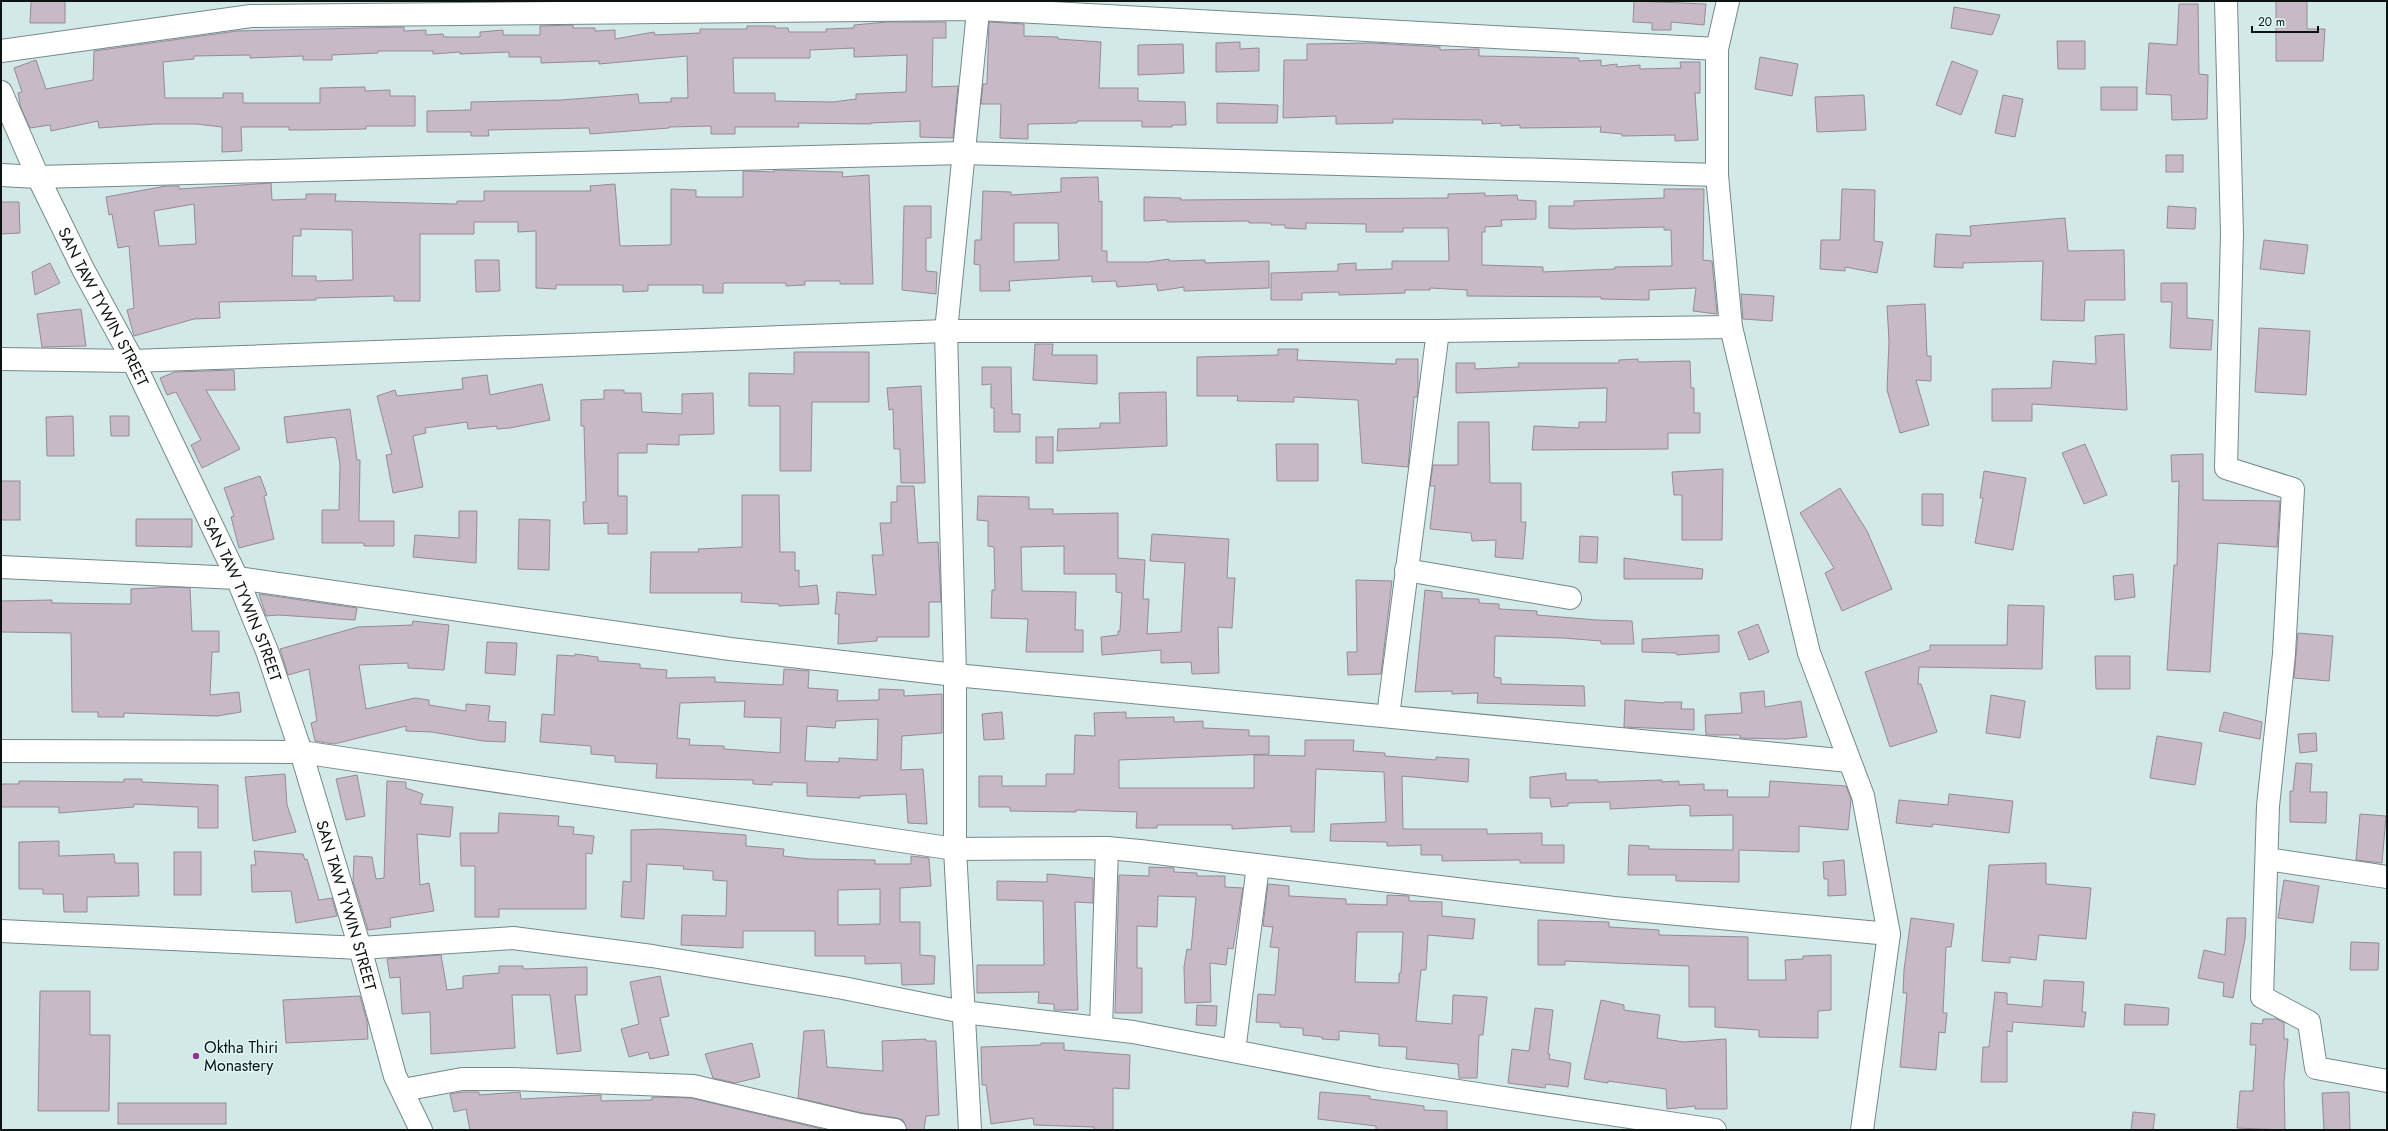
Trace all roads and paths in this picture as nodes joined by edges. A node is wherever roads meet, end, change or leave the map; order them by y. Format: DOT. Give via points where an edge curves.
graph roads {
  1 [pos="1728,1"];
  2 [pos="2226,1"];
  3 [pos="978,5"];
  4 [pos="1717,49"];
  5 [pos="1,51"];
  6 [pos="1,92"];
  7 [pos="963,153"];
  8 [pos="1,175"];
  9 [pos="1717,176"];
  10 [pos="38,177"];
  11 [pos="1731,327"];
  12 [pos="946,331"];
  13 [pos="1438,331"];
  14 [pos="1,359"];
  15 [pos="133,361"];
  16 [pos="1,567"];
  17 [pos="1406,570"];
  18 [pos="237,578"];
  19 [pos="1570,598"];
  20 [pos="955,675"];
  21 [pos="1388,716"];
  22 [pos="1,751"];
  23 [pos="301,752"];
  24 [pos="1850,761"];
  25 [pos="1106,848"];
  26 [pos="955,849"];
  27 [pos="2267,859"];
  28 [pos="1258,866"];
  29 [pos="2387,877"];
  30 [pos="1,931"];
  31 [pos="1889,934"];
  32 [pos="360,948"];
  33 [pos="963,1012"];
  34 [pos="1101,1028"];
  35 [pos="1234,1051"];
  36 [pos="2387,1081"];
  37 [pos="403,1090"];
  38 [pos="421,1130"];
  39 [pos="895,1130"];
  40 [pos="970,1130"];
  41 [pos="1715,1130"];
  42 [pos="1862,1130"];
  1 -- 4 [label="street"];
  2 -- 27 [label="street" via="2232,234 2226,468 2292,489 2284,654 2268,806"];
  3 -- 4 [label="street"];
  3 -- 5 [label="street" via="251,16"];
  3 -- 7 [label="street"];
  4 -- 9 [label="street"];
  6 -- 10 [label="street, SAN TAW TYWIN STREET"];
  7 -- 9 [label="street"];
  7 -- 10 [label="street"];
  7 -- 12 [label="street"];
  8 -- 10 [label="street"];
  9 -- 11 [label="street"];
  10 -- 15 [label="street, SAN TAW TYWIN STREET" via="83,269"];
  11 -- 13 [label="street"];
  11 -- 24 [label="street" via="1809,653"];
  12 -- 13 [label="street"];
  12 -- 15 [label="street"];
  12 -- 20 [label="street"];
  13 -- 17 [label="street"];
  14 -- 15 [label="street"];
  15 -- 18 [label="street, SAN TAW TYWIN STREET"];
  16 -- 18 [label="street"];
  17 -- 19 [label="street"];
  17 -- 21 [label="street"];
  18 -- 20 [label="street" via="730,649"];
  18 -- 23 [label="street, SAN TAW TYWIN STREET" via="267,651"];
  20 -- 21 [label="street"];
  20 -- 26 [label="street"];
  21 -- 24 [label="street"];
  22 -- 23 [label="street"];
  23 -- 26 [label="street"];
  23 -- 32 [label="street, SAN TAW TYWIN STREET"];
  24 -- 31 [label="street" via="1863,796"];
  25 -- 26 [label="street"];
  25 -- 28 [label="street"];
  25 -- 34 [label="street"];
  26 -- 33 [label="street"];
  27 -- 29 [label="street"];
  27 -- 36 [label="street" via="2262,997 2309,1022 2316,1068"];
  28 -- 31 [label="street" via="1614,908"];
  28 -- 35 [label="street"];
  30 -- 32 [label="street"];
  31 -- 42 [label="street"];
  32 -- 33 [label="street" via="513,938 652,956 843,988"];
  32 -- 37 [label="street, SAN TAW TYWIN STREET" via="395,1076"];
  33 -- 34 [label="street"];
  33 -- 40 [label="street"];
  34 -- 35 [label="street"];
  35 -- 41 [label="street" via="1379,1079"];
  37 -- 38 [label="street, SAN TAW TYWIN STREET"];
  37 -- 39 [label="street" via="469,1079 693,1086 853,1123"];
}
